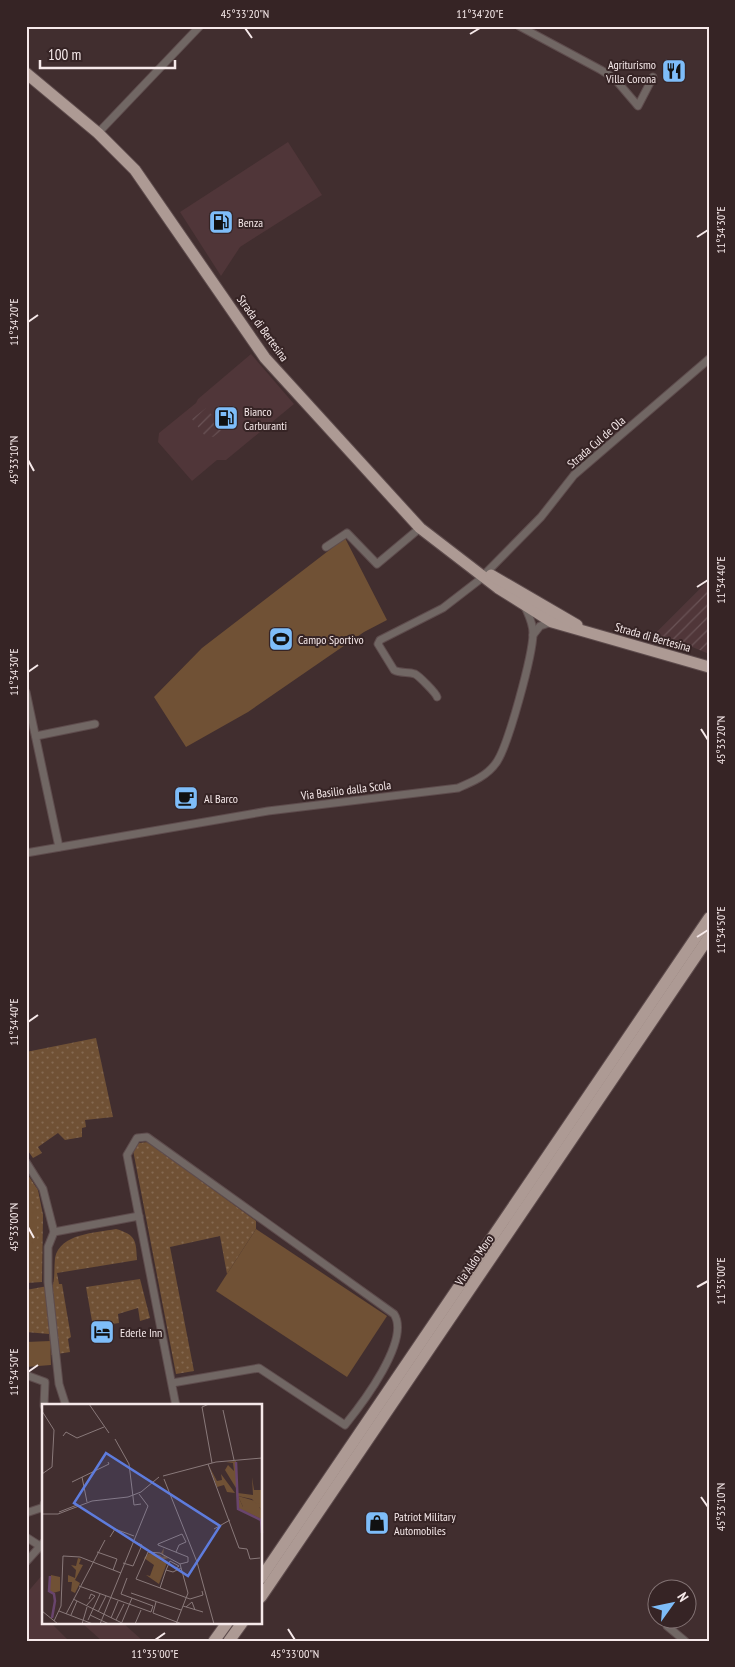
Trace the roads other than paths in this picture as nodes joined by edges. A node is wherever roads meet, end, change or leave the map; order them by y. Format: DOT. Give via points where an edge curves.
graph roads {
  1 [pos="200,26"];
  2 [pos="519,26"];
  3 [pos="26,73"];
  4 [pos="653,77"];
  5 [pos="98,133"];
  6 [pos="709,359"];
  7 [pos="420,528"];
  8 [pos="326,547"];
  9 [pos="485,575"];
  10 [pos="535,618"];
  11 [pos="567,620"];
  12 [pos="552,622"];
  13 [pos="589,632"];
  14 [pos="533,635"];
  15 [pos="709,667"];
  16 [pos="26,692"];
  17 [pos="437,697"];
  18 [pos="95,724"];
  19 [pos="36,736"];
  20 [pos="59,847"];
  21 [pos="26,853"];
  22 [pos="709,918"];
  23 [pos="709,937"];
  24 [pos="26,1162"];
  25 [pos="139,1216"];
  26 [pos="54,1232"];
  27 [pos="26,1375"];
  28 [pos="45,1382"];
  29 [pos="172,1383"];
  30 [pos="59,1384"];
  31 [pos="44,1404"];
  32 [pos="65,1404"];
  33 [pos="176,1404"];
  34 [pos="42,1508"];
  35 [pos="26,1513"];
  36 [pos="26,1537"];
  37 [pos="42,1544"];
  38 [pos="26,1562"];
  39 [pos="262,1577"];
  40 [pos="262,1596"];
  41 [pos="226,1624"];
  42 [pos="241,1624"];
  43 [pos="672,1630"];
  44 [pos="214,1641"];
  45 [pos="228,1641"];
  46 [pos="685,1641"];
  1 -- 5 [label="street"];
  2 -- 4 [label="street" via="608,74 638,106"];
  3 -- 5 [label="main road, Strada di Bertesina"];
  5 -- 7 [label="main road, Strada di Bertesina" via="135,170 266,358"];
  6 -- 9 [label="street, Strada Cul de Ola" via="574,476 541,517"];
  7 -- 8 [label="street" via="376,564 347,533"];
  7 -- 9 [label="main road, Strada di Bertesina"];
  9 -- 10 [label="main road, Strada di Bertesina"];
  9 -- 11 [label="main road, Strada di Bertesina"];
  9 -- 17 [label="street" via="443,608 380,640 378,644 394,670 414,674 434,690"];
  10 -- 11 [label="street" via="544,612 558,620"];
  10 -- 12 [label="main road, Strada di Bertesina"];
  10 -- 14 [label="street, Via Basilio dalla Scola"];
  11 -- 13 [label="main road, Strada di Bertesina"];
  12 -- 13 [label="main road, Strada di Bertesina"];
  12 -- 14 [label="street" via="540,626"];
  13 -- 15 [label="main road, Strada di Bertesina"];
  14 -- 20 [label="street, Via Basilio dalla Scola" via="506,745 496,764 480,779 458,788 268,811"];
  16 -- 19 [label="street"];
  18 -- 19 [label="street"];
  19 -- 20 [label="street"];
  20 -- 21 [label="street, Via Basilio dalla Scola"];
  22 -- 39 [label="main road, Via Aldo Moro"];
  23 -- 40 [label="main road, Via Aldo Moro"];
  24 -- 26 [label="street" via="44,1188"];
  25 -- 26 [label="street"];
  25 -- 29 [label="street"];
  25 -- 29 [label="street" via="127,1154 137,1138 147,1137 394,1314 399,1321 392,1351 364,1401 345,1425 260,1368"];
  26 -- 30 [label="street" via="48,1247 48,1282"];
  27 -- 28 [label="street"];
  28 -- 30 [label="street"];
  28 -- 31 [label="street"];
  29 -- 33 [label="street"];
  30 -- 32 [label="street"];
  34 -- 35 [label="street"];
  36 -- 37 [label="street"];
  37 -- 38 [label="street"];
  41 -- 44 [label="main road"];
  42 -- 45 [label="main road"];
  43 -- 46 [label="street"];
}
